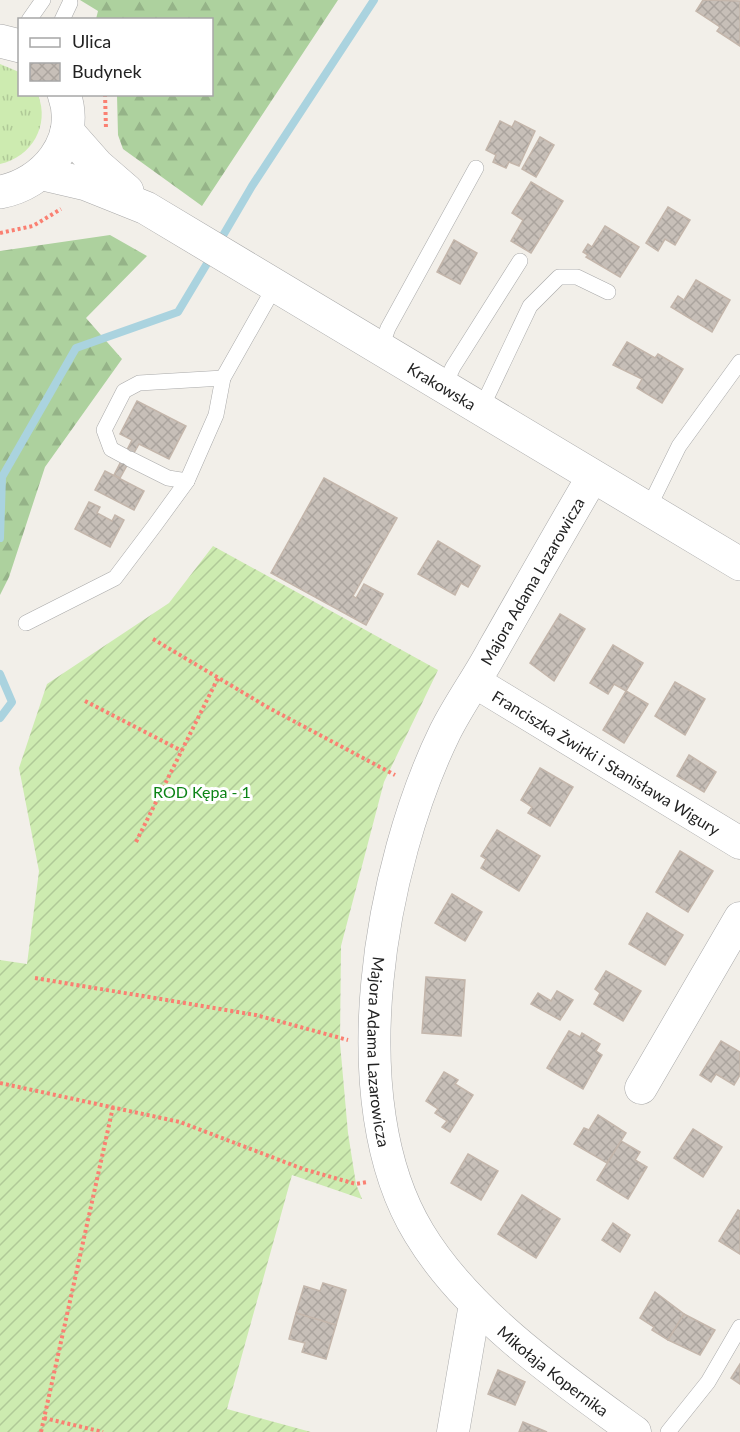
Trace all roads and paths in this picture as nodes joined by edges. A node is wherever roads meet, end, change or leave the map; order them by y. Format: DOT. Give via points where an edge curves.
graph roads {
  1 [pos="43,0"];
  2 [pos="70,3"];
  3 [pos="30,18"];
  4 [pos="63,18"];
  5 [pos="64,96"];
  6 [pos="67,131"];
  7 [pos="476,168"];
  8 [pos="43,174"];
  9 [pos="0,192"];
  10 [pos="146,208"];
  11 [pos="520,261"];
  12 [pos="275,285"];
  13 [pos="608,292"];
  14 [pos="368,340"];
  15 [pos="740,362"];
  16 [pos="223,378"];
  17 [pos="444,386"];
  18 [pos="481,409"];
  19 [pos="593,476"];
  20 [pos="187,481"];
  21 [pos="648,509"];
  22 [pos="740,564"];
  23 [pos="26,623"];
  24 [pos="153,639"];
  25 [pos="218,678"];
  26 [pos="475,682"];
  27 [pos="85,701"];
  28 [pos="182,751"];
  29 [pos="423,785"];
  30 [pos="136,842"];
  31 [pos="740,843"];
  32 [pos="740,918"];
  33 [pos="35,978"];
  34 [pos="374,1044"];
  35 [pos="0,1084"];
  36 [pos="641,1088"];
  37 [pos="113,1107"];
  38 [pos="394,1176"];
  39 [pos="475,1304"];
  40 [pos="740,1327"];
  41 [pos="44,1418"];
  42 [pos="41,1432"];
  43 [pos="103,1432"];
  44 [pos="453,1432"];
  45 [pos="635,1432"];
  46 [pos="668,1432"];
  1 -- 3 [label="lane"];
  2 -- 4 [label="lane"];
  5 -- 6 [label="street"];
  6 -- 8 [label="street" via="62,147"];
  6 -- 10 [label="street, Krakowska" via="97,165"];
  7 -- 14 [label="lane" via="388,328"];
  8 -- 9 [label="street"];
  8 -- 10 [label="street, Krakowska" via="86,184"];
  10 -- 12 [label="street, Krakowska"];
  11 -- 17 [label="lane"];
  12 -- 14 [label="street, Krakowska"];
  12 -- 16 [label="lane"];
  13 -- 18 [label="lane" via="577,277 559,277 530,306"];
  14 -- 17 [label="street, Krakowska"];
  15 -- 21 [label="lane" via="679,446"];
  16 -- 20 [label="lane" via="216,415"];
  16 -- 20 [label="lane" via="139,383 124,391 104,430 111,449 168,478"];
  17 -- 18 [label="street, Krakowska"];
  18 -- 19 [label="street, Krakowska"];
  19 -- 21 [label="street, Krakowska"];
  19 -- 26 [label="street, Majora Adama Lazarowicza"];
  20 -- 23 [label="lane" via="116,578"];
  21 -- 22 [label="street, Krakowska"];
  24 -- 25 [label="path"];
  25 -- 28 [label="path"];
  25 -- 29 [label="path" via="389,773"];
  26 -- 29 [label="street, Majora Adama Lazarowicza" via="446,731"];
  26 -- 31 [label="street, Franciszka Żwirki i Stanisława Wigury"];
  27 -- 28 [label="path"];
  28 -- 30 [label="path"];
  29 -- 34 [label="street, Majora Adama Lazarowicza" via="388,915"];
  32 -- 36 [label="street"];
  33 -- 34 [label="path" via="256,1014"];
  34 -- 38 [label="street, Majora Adama Lazarowicza" via="377,1096"];
  35 -- 37 [label="path"];
  37 -- 38 [label="path" via="180,1122 268,1157 356,1184"];
  37 -- 41 [label="path"];
  38 -- 39 [label="street, Majora Adama Lazarowicza" via="418,1231 439,1263"];
  39 -- 44 [label="street"];
  39 -- 45 [label="street, Mikołaja Kopernika" via="576,1390"];
  40 -- 46 [label="lane" via="708,1382"];
  41 -- 42 [label="path"];
  41 -- 43 [label="path"];
}
